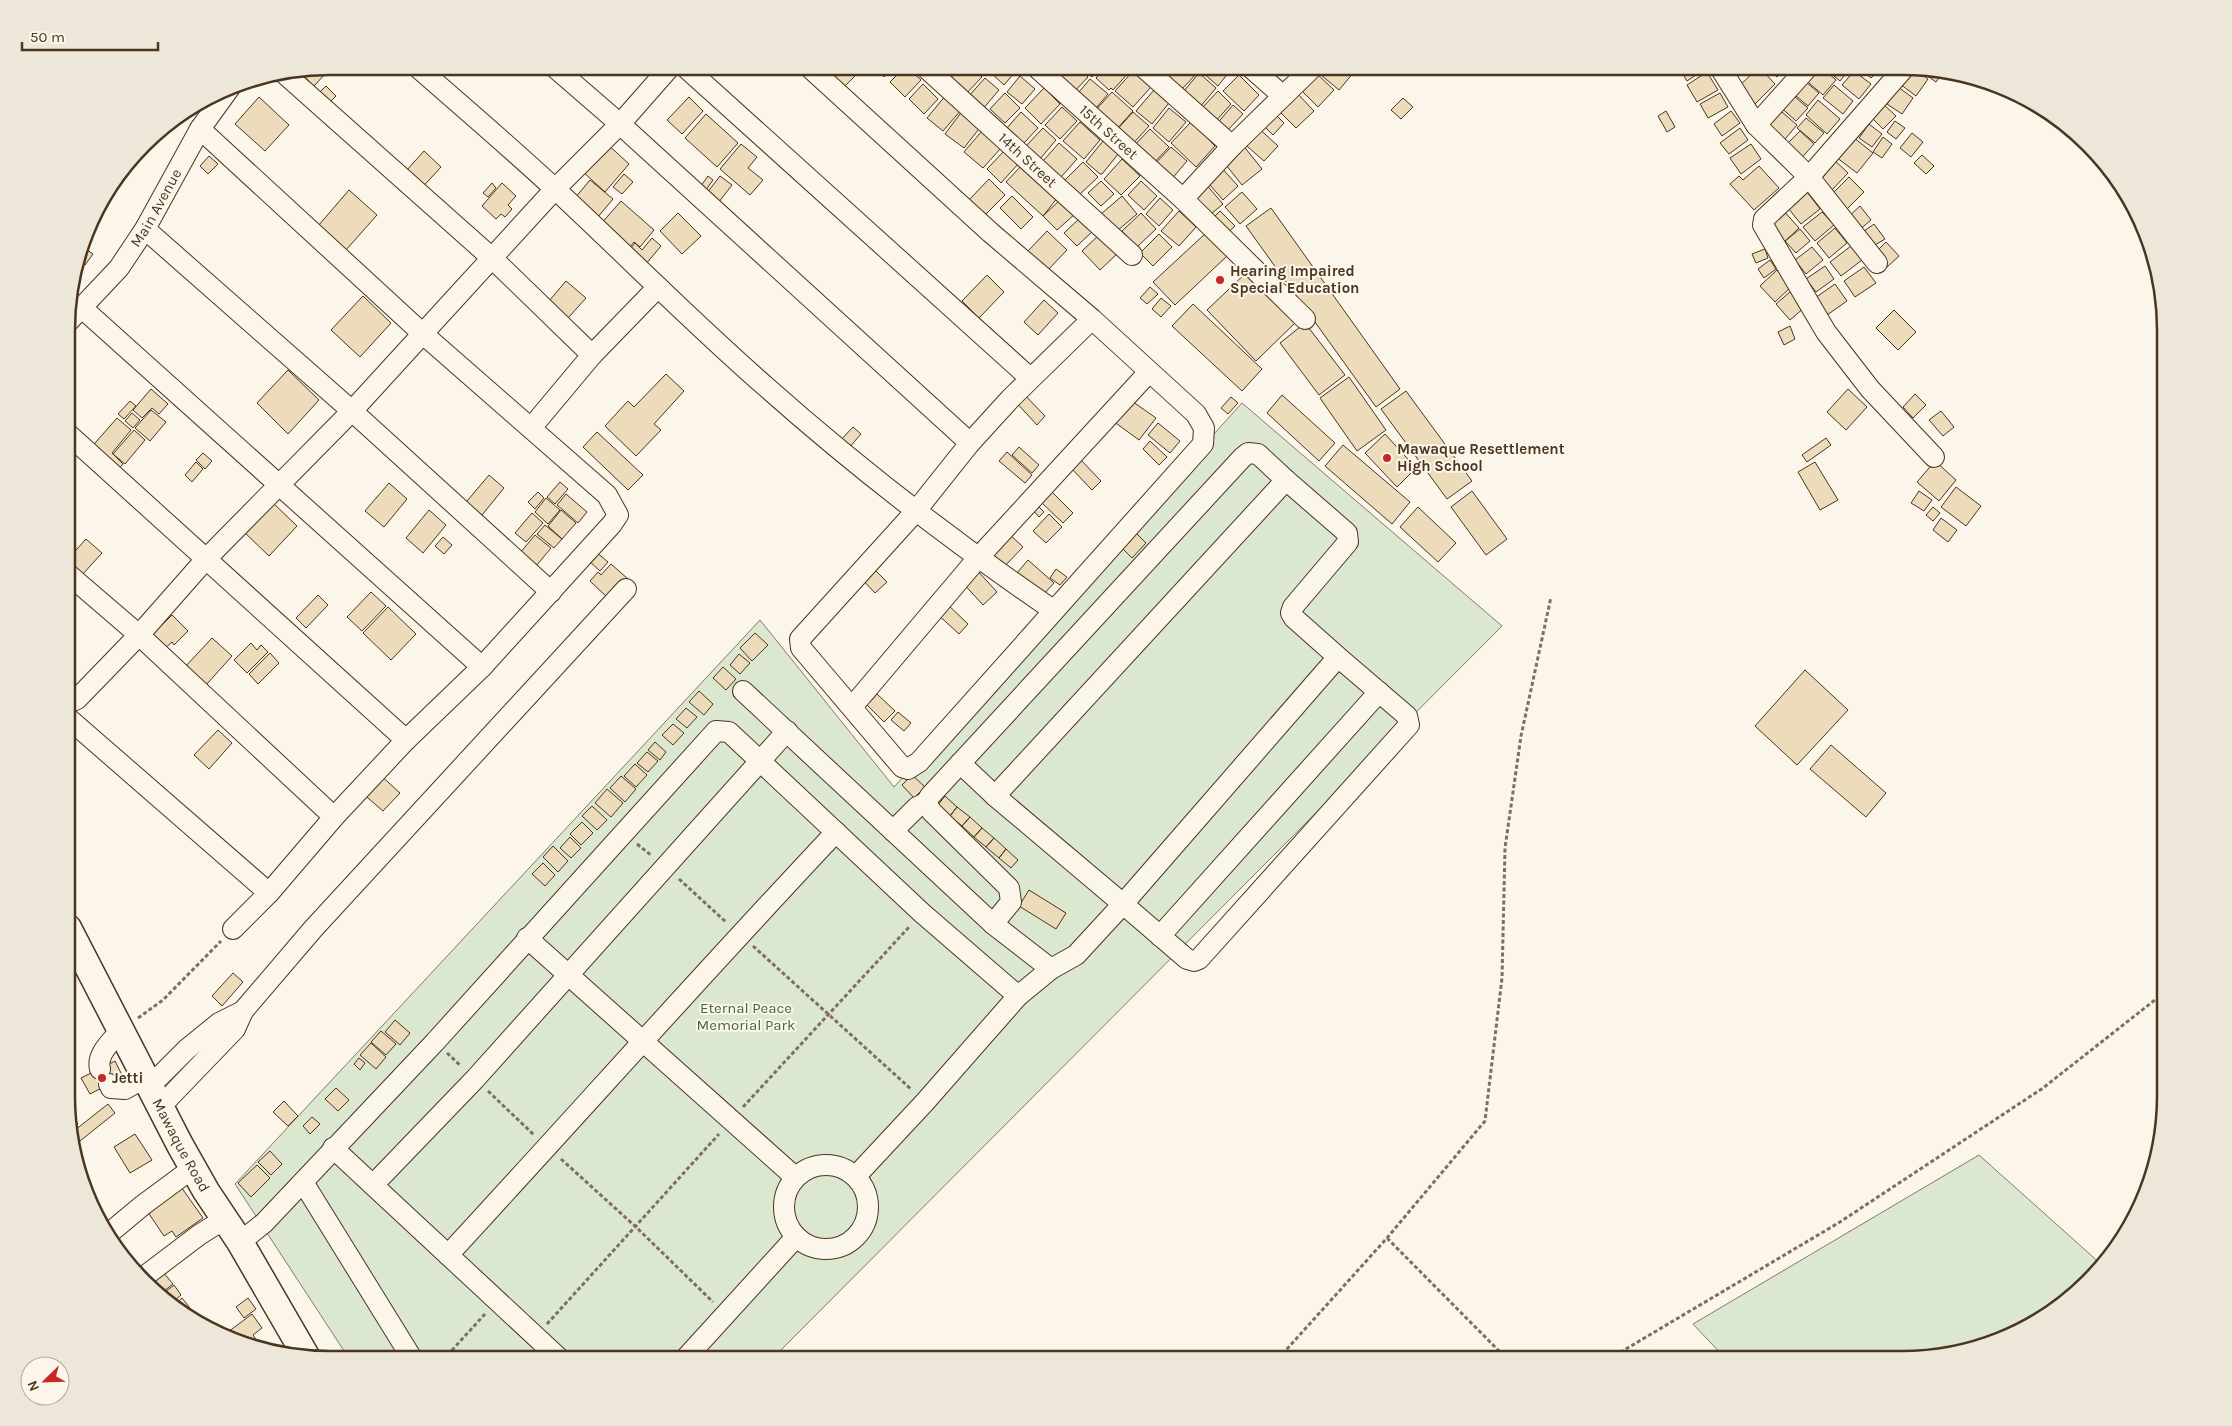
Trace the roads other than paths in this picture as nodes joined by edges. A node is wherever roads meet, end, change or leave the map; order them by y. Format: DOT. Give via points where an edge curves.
graph roads {
  1 [pos="426,75"];
  2 [pos="563,75"];
  3 [pos="664,75"];
  4 [pos="694,75"];
  5 [pos="818,75"];
  6 [pos="934,75"];
  7 [pos="1045,75"];
  8 [pos="1152,75"];
  9 [pos="1260,75"];
  10 [pos="1305,75"];
  11 [pos="1725,75"];
  12 [pos="1801,75"];
  13 [pos="1897,75"];
  14 [pos="290,78"];
  15 [pos="1284,96"];
  16 [pos="222,99"];
  17 [pos="620,124"];
  18 [pos="1756,126"];
  19 [pos="200,129"];
  20 [pos="1232,146"];
  21 [pos="1809,177"];
  22 [pos="555,189"];
  23 [pos="1183,198"];
  24 [pos="145,229"];
  25 [pos="1132,255"];
  26 [pos="493,259"];
  27 [pos="1877,263"];
  28 [pos="658,288"];
  29 [pos="76,314"];
  30 [pos="76,316"];
  31 [pos="1305,318"];
  32 [pos="1092,319"];
  33 [pos="424,334"];
  34 [pos="592,355"];
  35 [pos="1149,372"];
  36 [pos="1030,378"];
  37 [pos="352,411"];
  38 [pos="531,428"];
  39 [pos="75,440"];
  40 [pos="970,443"];
  41 [pos="1934,458"];
  42 [pos="1286,480"];
  43 [pos="279,486"];
  44 [pos="915,512"];
  45 [pos="206,559"];
  46 [pos="978,559"];
  47 [pos="75,580"];
  48 [pos="626,589"];
  49 [pos="551,592"];
  50 [pos="1052,610"];
  51 [pos="139,635"];
  52 [pos="1338,657"];
  53 [pos="482,667"];
  54 [pos="742,691"];
  55 [pos="1379,692"];
  56 [pos="75,699"];
  57 [pos="852,707"];
  58 [pos="75,728"];
  59 [pos="787,732"];
  60 [pos="406,740"];
  61 [pos="761,761"];
  62 [pos="960,763"];
  63 [pos="995,796"];
  64 [pos="926,803"];
  65 [pos="334,817"];
  66 [pos="894,831"];
  67 [pos="836,832"];
  68 [pos="269,893"];
  69 [pos="1124,904"];
  70 [pos="993,924"];
  71 [pos="233,929"];
  72 [pos="1160,936"];
  73 [pos="527,938"];
  74 [pos="75,941"];
  75 [pos="1051,969"];
  76 [pos="568,974"];
  77 [pos="1018,996"];
  78 [pos="121,1030"];
  79 [pos="643,1043"];
  80 [pos="152,1090"];
  81 [pos="333,1148"];
  82 [pos="192,1168"];
  83 [pos="856,1176"];
  84 [pos="796,1177"];
  85 [pos="303,1182"];
  86 [pos="373,1184"];
  87 [pos="226,1218"];
  88 [pos="113,1230"];
  89 [pos="796,1237"];
  90 [pos="240,1242"];
  91 [pos="448,1255"];
  92 [pos="148,1274"];
  93 [pos="297,1349"];
  94 [pos="407,1351"];
  95 [pos="551,1351"];
  96 [pos="692,1351"];
  1 -- 22 [label="street"];
  2 -- 17 [label="street"];
  3 -- 17 [label="street"];
  4 -- 36 [label="street"];
  5 -- 32 [label="street" via="991,233"];
  6 -- 25 [label="street, 14th Street"];
  7 -- 23 [label="street, 15th Street"];
  8 -- 20 [label="street"];
  9 -- 15 [label="street"];
  10 -- 15 [label="street"];
  11 -- 18 [label="street"];
  12 -- 18 [label="street"];
  13 -- 21 [label="street"];
  14 -- 26 [label="street"];
  15 -- 20 [label="street"];
  16 -- 19 [label="street, Main Avenue"];
  17 -- 22 [label="street"];
  17 -- 40 [label="street"];
  18 -- 21 [label="street"];
  19 -- 24 [label="street, Main Avenue"];
  19 -- 33 [label="street"];
  20 -- 23 [label="street"];
  21 -- 27 [label="street"];
  21 -- 41 [label="street" via="1764,219 1763,225 1826,332 1870,389"];
  22 -- 26 [label="street"];
  22 -- 28 [label="street"];
  23 -- 31 [label="street, 15th Street"];
  24 -- 29 [label="street, Main Avenue" via="119,268"];
  24 -- 37 [label="street"];
  26 -- 33 [label="street"];
  26 -- 34 [label="street"];
  28 -- 34 [label="street"];
  28 -- 44 [label="street" via="765,387"];
  30 -- 43 [label="street"];
  32 -- 35 [label="street"];
  32 -- 36 [label="street"];
  33 -- 37 [label="street"];
  33 -- 38 [label="street"];
  34 -- 38 [label="street"];
  35 -- 46 [label="street"];
  35 -- 50 [label="street" via="1196,414 1204,428 1203,444"];
  36 -- 40 [label="street"];
  37 -- 43 [label="street"];
  37 -- 49 [label="street"];
  38 -- 49 [label="street" via="607,495 618,515"];
  39 -- 45 [label="street"];
  40 -- 44 [label="street"];
  42 -- 52 [label="street" via="1349,538 1291,613"];
  42 -- 62 [label="street" via="1258,454 1248,453"];
  42 -- 63 [label="street"];
  43 -- 45 [label="street"];
  43 -- 53 [label="street"];
  44 -- 46 [label="street"];
  44 -- 57 [label="street" via="800,639 801,648"];
  45 -- 51 [label="street"];
  45 -- 60 [label="street"];
  46 -- 50 [label="street"];
  46 -- 57 [label="street"];
  47 -- 51 [label="street"];
  48 -- 80 [label="street" via="313,929 243,1011 220,1023 187,1049"];
  49 -- 53 [label="street"];
  50 -- 57 [label="street" via="919,762 908,769 891,755"];
  51 -- 56 [label="street"];
  51 -- 65 [label="street"];
  52 -- 55 [label="street"];
  52 -- 69 [label="street"];
  53 -- 60 [label="street"];
  54 -- 59 [label="street"];
  55 -- 72 [label="street"];
  55 -- 72 [label="street" via="1407,716 1409,725 1213,944 1199,959 1187,959"];
  58 -- 68 [label="street"];
  59 -- 61 [label="street"];
  59 -- 66 [label="street"];
  60 -- 65 [label="street"];
  61 -- 67 [label="street"];
  61 -- 73 [label="street" via="729,732 716,731"];
  61 -- 76 [label="street"];
  62 -- 63 [label="street"];
  62 -- 64 [label="street"];
  63 -- 69 [label="street"];
  64 -- 66 [label="street" via="917,807"];
  64 -- 70 [label="street" via="1009,888 1011,902"];
  65 -- 68 [label="street"];
  66 -- 70 [label="street"];
  67 -- 77 [label="street" via="922,913"];
  67 -- 79 [label="street"];
  68 -- 71 [label="street"];
  69 -- 72 [label="street"];
  69 -- 75 [label="street" via="1076,955"];
  70 -- 75 [label="street"];
  73 -- 76 [label="street"];
  73 -- 81 [label="street" via="435,1042"];
  74 -- 78 [label="main road, Mawaque Road"];
  75 -- 77 [label="street"];
  76 -- 79 [label="street"];
  76 -- 86 [label="street" via="475,1079"];
  77 -- 83 [label="street"];
  78 -- 80 [label="main road, Mawaque Road"];
  78 -- 80 [label="street" via="98,1063 104,1076 111,1088"];
  79 -- 84 [label="street"];
  79 -- 91 [label="street"];
  80 -- 82 [label="main road, Mawaque Road"];
  81 -- 85 [label="street"];
  81 -- 86 [label="street"];
  82 -- 87 [label="main road, Mawaque Road"];
  82 -- 88 [label="street"];
  83 -- 84 [label="street" via="837,1165 814,1165"];
  83 -- 89 [label="street" via="868,1195 868,1217 857,1237 838,1248 816,1248"];
  84 -- 89 [label="street" via="785,1196 785,1218"];
  85 -- 90 [label="street" via="264,1223"];
  85 -- 94 [label="street"];
  86 -- 91 [label="street"];
  87 -- 90 [label="main road, Mawaque Road"];
  87 -- 92 [label="street" via="199,1234"];
  89 -- 96 [label="street"];
  90 -- 93 [label="main road, Mawaque Road"];
  91 -- 95 [label="street"];
}
